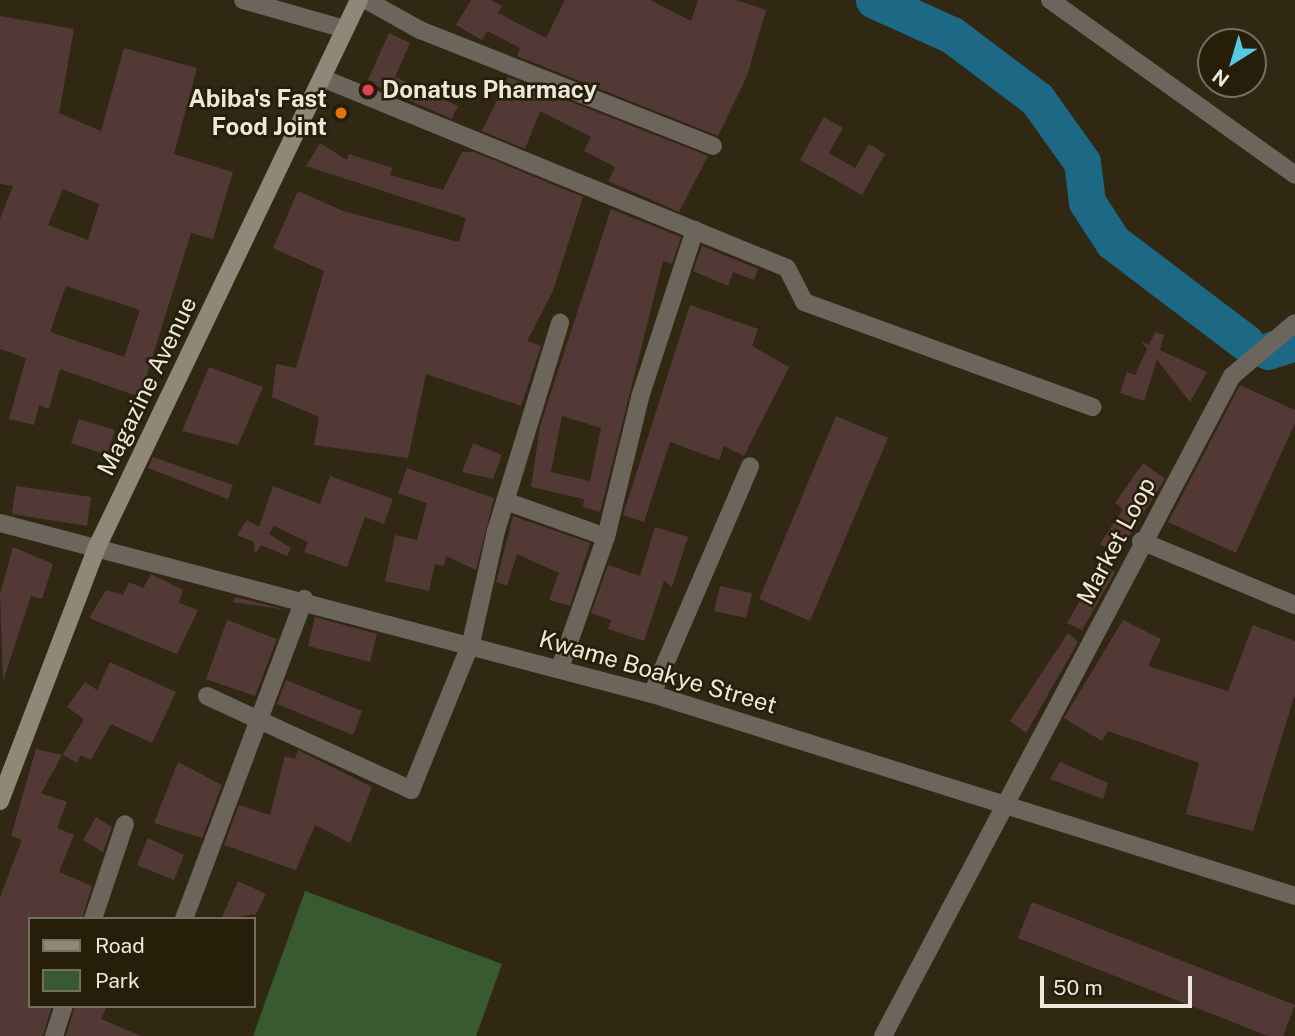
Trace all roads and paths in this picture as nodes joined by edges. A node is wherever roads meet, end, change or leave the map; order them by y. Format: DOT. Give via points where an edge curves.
graph roads {
  1 [pos="243,0"];
  2 [pos="359,0"];
  3 [pos="366,0"];
  4 [pos="1050,0"];
  5 [pos="345,29"];
  6 [pos="321,78"];
  7 [pos="713,146"];
  8 [pos="1295,175"];
  9 [pos="695,230"];
  10 [pos="560,323"];
  11 [pos="1295,323"];
  12 [pos="1092,407"];
  13 [pos="750,466"];
  14 [pos="505,501"];
  15 [pos="0,523"];
  16 [pos="606,537"];
  17 [pos="1141,541"];
  18 [pos="98,545"];
  19 [pos="304,599"];
  20 [pos="1295,605"];
  21 [pos="471,643"];
  22 [pos="560,668"];
  23 [pos="652,694"];
  24 [pos="207,696"];
  25 [pos="257,723"];
  26 [pos="0,801"];
  27 [pos="1005,801"];
  28 [pos="125,824"];
  29 [pos="1295,896"];
  30 [pos="94,917"];
  31 [pos="185,917"];
  32 [pos="63,1008"];
  33 [pos="54,1036"];
  34 [pos="883,1036"];
  1 -- 5 [label="street"];
  2 -- 5 [label="street, Magazine Avenue"];
  3 -- 7 [label="street" via="420,30"];
  4 -- 8 [label="street"];
  5 -- 6 [label="street, Magazine Avenue"];
  6 -- 9 [label="street"];
  6 -- 18 [label="street, Magazine Avenue"];
  9 -- 12 [label="street" via="787,268 804,302"];
  9 -- 16 [label="street" via="640,397"];
  10 -- 14 [label="street"];
  11 -- 17 [label="street, Market Loop" via="1232,376"];
  13 -- 23 [label="street"];
  14 -- 16 [label="street"];
  14 -- 21 [label="street"];
  15 -- 18 [label="street, Kwame Boakye Street"];
  16 -- 22 [label="street"];
  17 -- 20 [label="street"];
  17 -- 27 [label="street, Market Loop"];
  18 -- 19 [label="street, Kwame Boakye Street"];
  18 -- 26 [label="street, Magazine Avenue"];
  19 -- 21 [label="street, Kwame Boakye Street"];
  19 -- 25 [label="street"];
  21 -- 22 [label="street, Kwame Boakye Street"];
  21 -- 25 [label="street" via="411,790"];
  22 -- 23 [label="street, Kwame Boakye Street"];
  23 -- 27 [label="street, Kwame Boakye Street"];
  24 -- 25 [label="street"];
  25 -- 31 [label="street"];
  27 -- 29 [label="street, Kwame Boakye Street"];
  27 -- 34 [label="street, Market Loop"];
  28 -- 30 [label="street"];
  32 -- 33 [label="street"];
}
